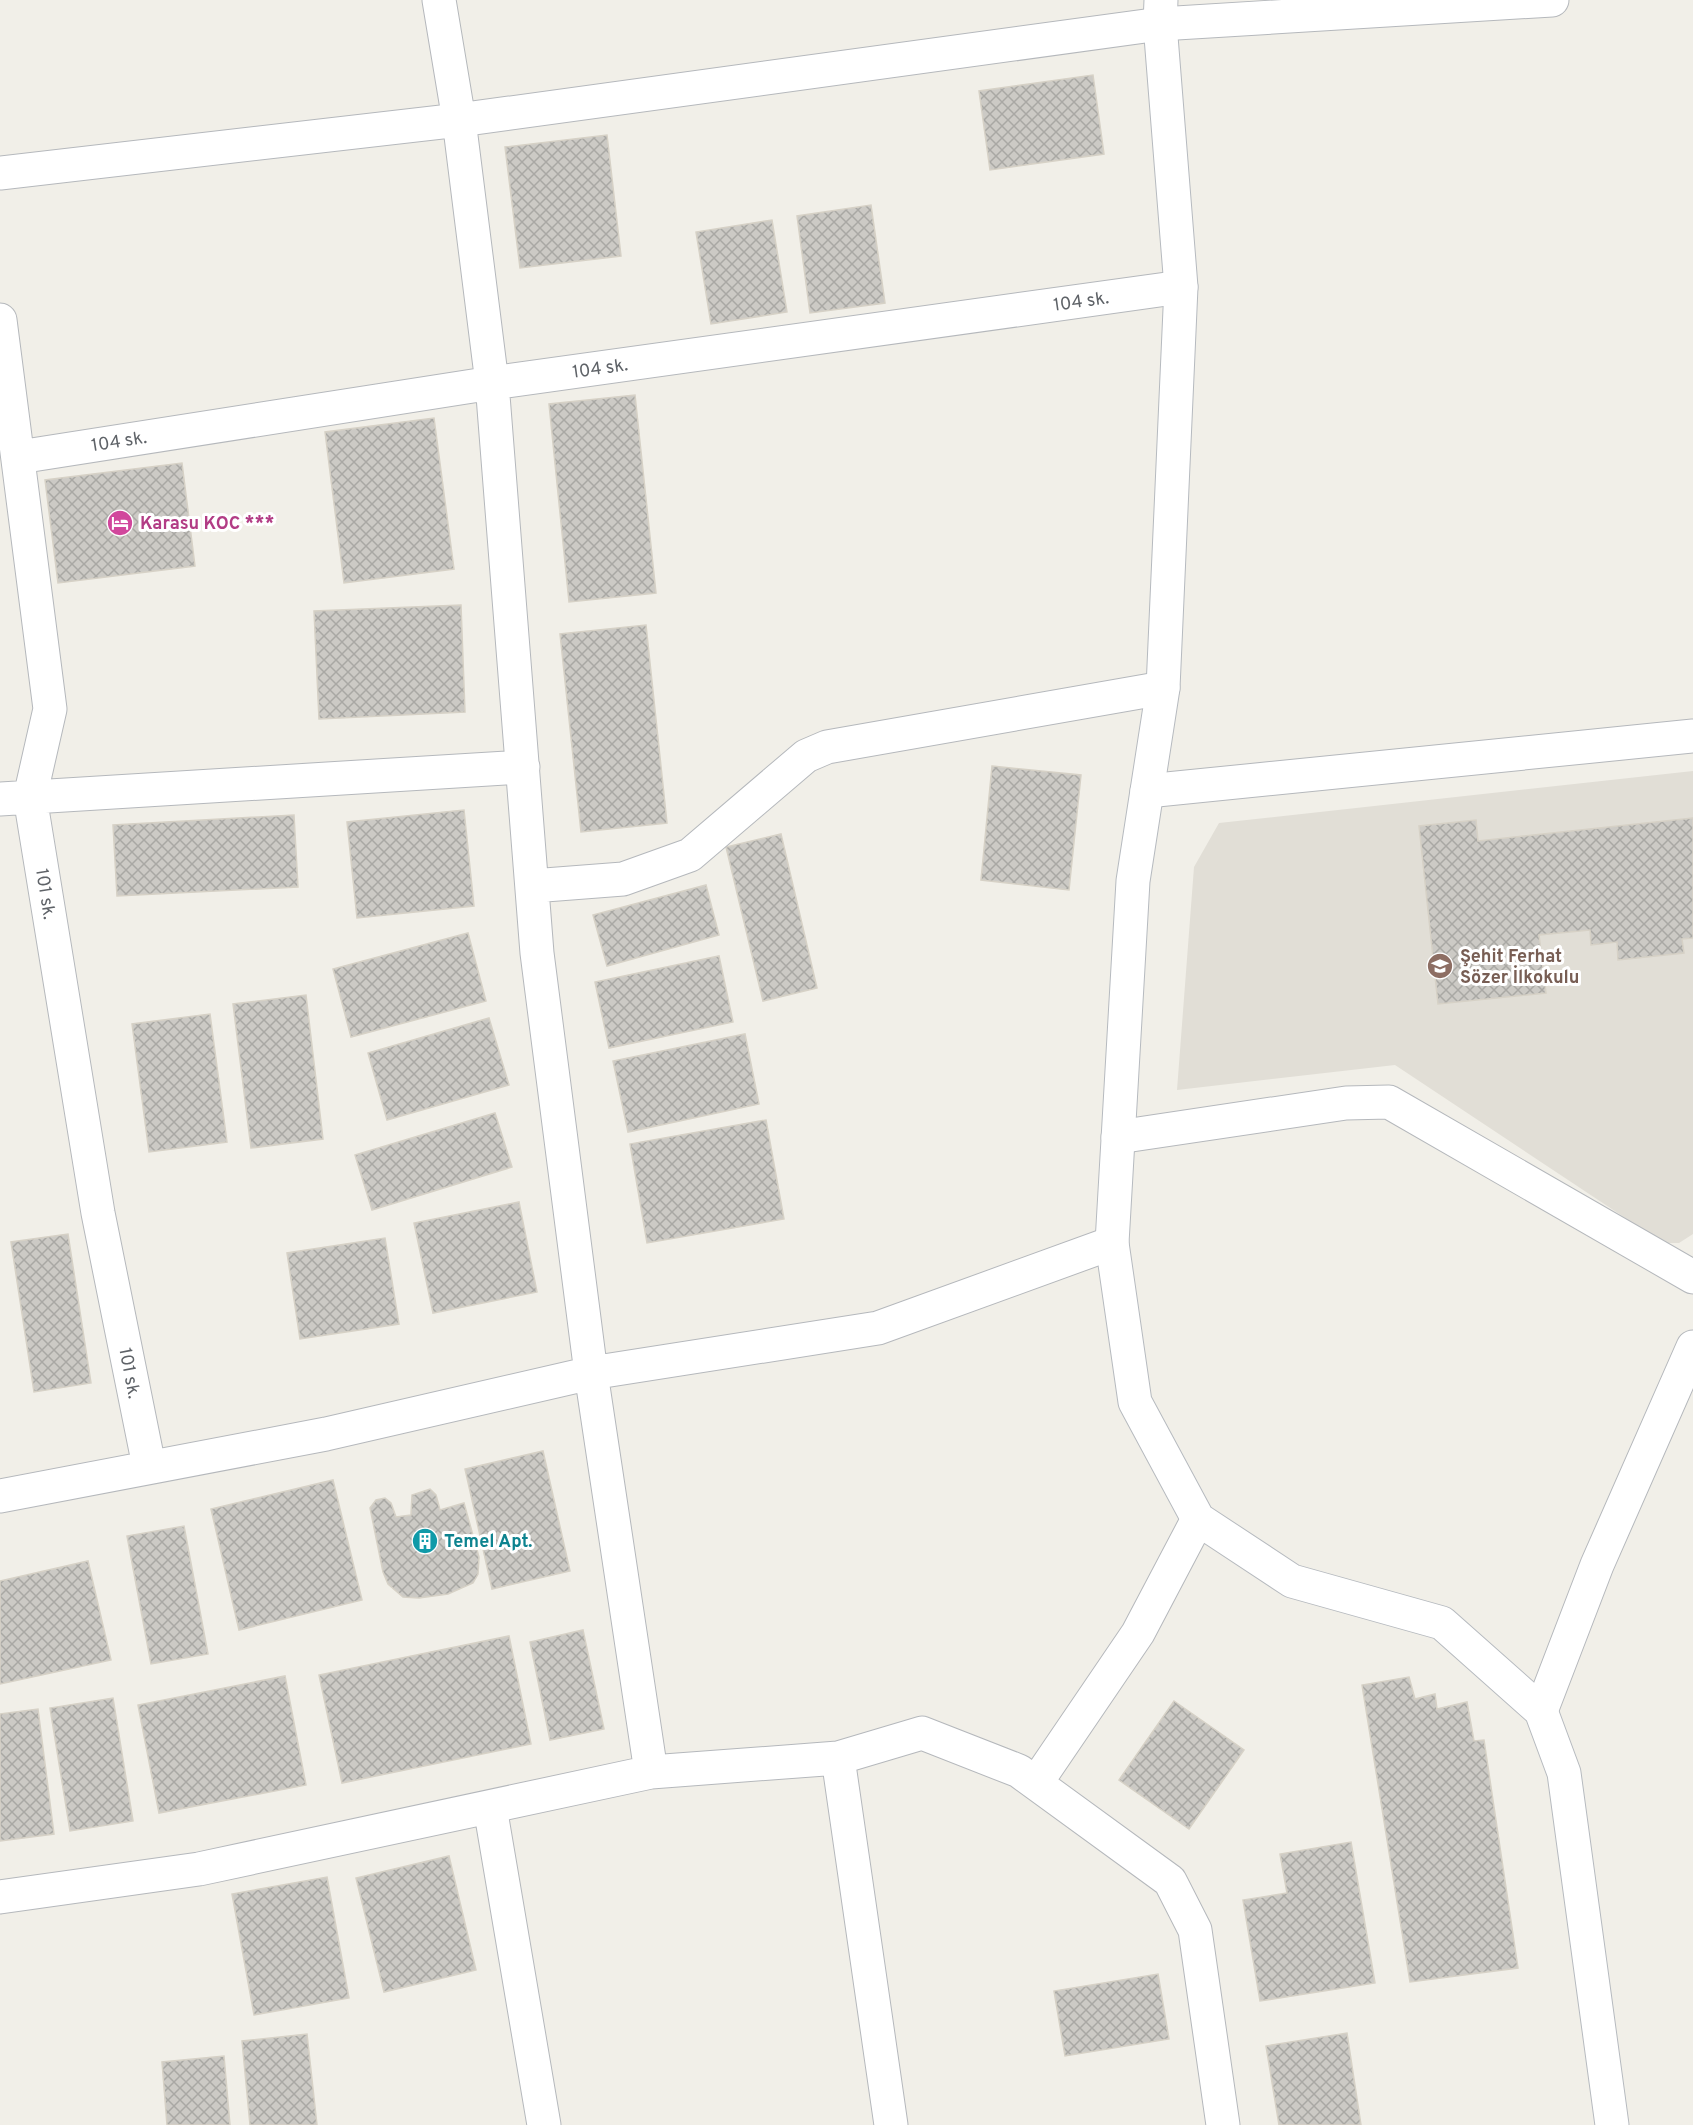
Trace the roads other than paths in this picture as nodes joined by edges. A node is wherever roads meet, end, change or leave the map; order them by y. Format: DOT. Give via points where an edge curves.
graph roads {
  1 [pos="439,0"];
  2 [pos="1552,0"];
  3 [pos="1160,12"];
  4 [pos="459,120"];
  5 [pos="0,173"];
  6 [pos="1181,287"];
  7 [pos="0,320"];
  8 [pos="492,383"];
  9 [pos="19,457"];
  10 [pos="1163,688"];
  11 [pos="1693,736"];
  12 [pos="523,767"];
  13 [pos="1147,792"];
  14 [pos="15,798"];
  15 [pos="532,886"];
  16 [pos="1118,1137"];
  17 [pos="1112,1243"];
  18 [pos="1693,1277"];
  19 [pos="1693,1347"];
  20 [pos="591,1373"];
  21 [pos="149,1466"];
  22 [pos="0,1496"];
  23 [pos="1198,1519"];
  24 [pos="1542,1711"];
  25 [pos="838,1758"];
  26 [pos="651,1772"];
  27 [pos="1036,1783"];
  28 [pos="490,1807"];
  29 [pos="0,1897"];
  30 [pos="544,2125"];
  31 [pos="891,2125"];
  32 [pos="1223,2125"];
  33 [pos="1612,2125"];
  1 -- 4 [label="street"];
  2 -- 3 [label="street"];
  3 -- 4 [label="street"];
  3 -- 6 [label="street"];
  4 -- 5 [label="street"];
  4 -- 8 [label="street"];
  6 -- 8 [label="street, 104 sk."];
  6 -- 10 [label="street"];
  7 -- 9 [label="street, 101 sk."];
  8 -- 9 [label="street, 104 sk."];
  8 -- 12 [label="street"];
  9 -- 14 [label="street, 101 sk." via="50,709"];
  10 -- 13 [label="street"];
  10 -- 15 [label="street" via="827,747 806,756 690,855 622,879"];
  11 -- 13 [label="street"];
  12 -- 14 [label="street"];
  12 -- 15 [label="street"];
  13 -- 16 [label="street" via="1133,880"];
  14 -- 21 [label="street, 101 sk."];
  15 -- 20 [label="street" via="537,953"];
  16 -- 17 [label="street"];
  16 -- 18 [label="street" via="1346,1102 1389,1102"];
  17 -- 20 [label="street" via="878,1328"];
  17 -- 23 [label="street" via="1135,1402"];
  19 -- 24 [label="street" via="1598,1565"];
  20 -- 21 [label="street" via="326,1434"];
  20 -- 26 [label="street"];
  21 -- 22 [label="street"];
  23 -- 24 [label="street" via="1292,1581 1442,1623"];
  23 -- 27 [label="street" via="1138,1633"];
  24 -- 33 [label="street" via="1564,1773"];
  25 -- 26 [label="street"];
  25 -- 27 [label="street" via="922,1732 1019,1771"];
  25 -- 31 [label="street"];
  26 -- 28 [label="street"];
  27 -- 32 [label="street" via="1170,1881 1195,1930"];
  28 -- 29 [label="street" via="199,1869"];
  28 -- 30 [label="street"];
}
